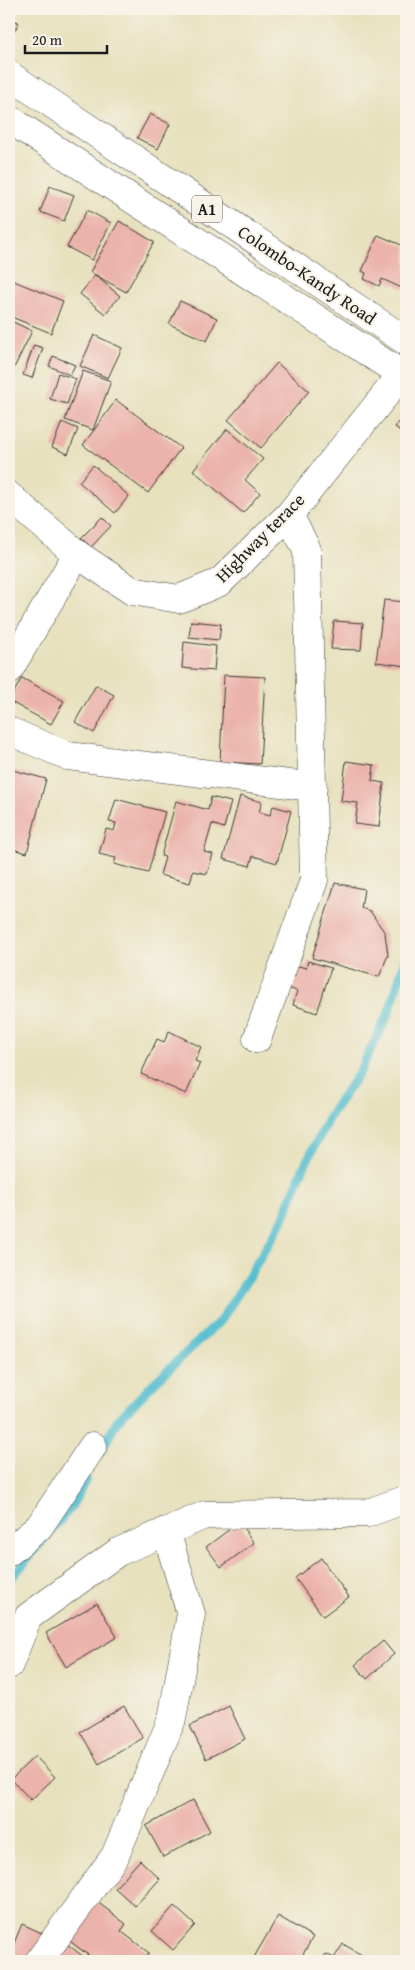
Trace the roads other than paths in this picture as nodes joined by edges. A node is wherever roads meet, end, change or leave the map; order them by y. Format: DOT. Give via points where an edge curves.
graph roads {
  1 [pos="9,75"];
  2 [pos="9,118"];
  3 [pos="406,341"];
  4 [pos="404,376"];
  5 [pos="9,496"];
  6 [pos="289,515"];
  7 [pos="77,554"];
  8 [pos="9,670"];
  9 [pos="9,731"];
  10 [pos="313,787"];
  11 [pos="258,1039"];
  12 [pos="93,1446"];
  13 [pos="406,1499"];
  14 [pos="166,1532"];
  15 [pos="9,1552"];
  16 [pos="9,1665"];
  17 [pos="39,1961"];
  1 -- 3 [label="main road, Colombo-Kandy Road / A1"];
  2 -- 4 [label="main road, Colombo-Kandy Road / A1"];
  4 -- 6 [label="main road, Highway terace"];
  5 -- 7 [label="main road, Highway terace"];
  6 -- 7 [label="main road, Highway terace" via="220,582 179,599 132,591"];
  6 -- 10 [label="main road" via="307,550"];
  7 -- 8 [label="main road"];
  9 -- 10 [label="main road" via="68,756"];
  10 -- 11 [label="main road" via="314,880"];
  12 -- 15 [label="main road" via="39,1527"];
  13 -- 14 [label="main road" via="368,1514 205,1515"];
  14 -- 16 [label="main road" via="118,1552 28,1617"];
  14 -- 17 [label="main road" via="191,1614 172,1719 115,1856"];
}
